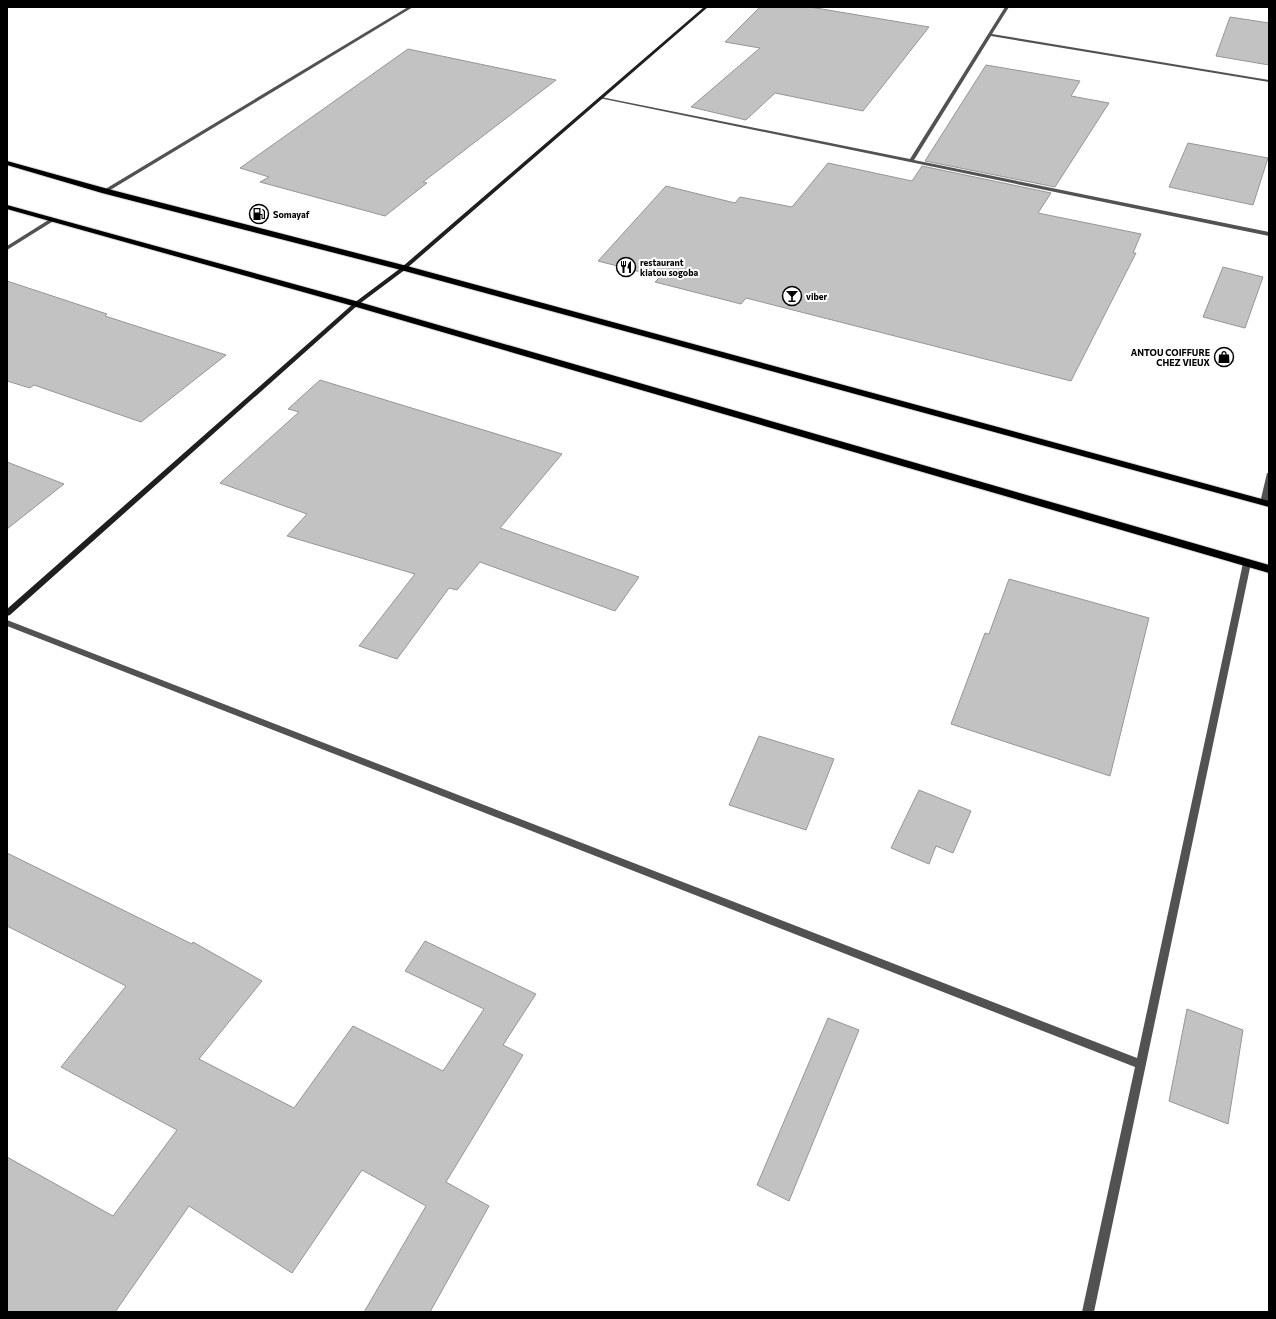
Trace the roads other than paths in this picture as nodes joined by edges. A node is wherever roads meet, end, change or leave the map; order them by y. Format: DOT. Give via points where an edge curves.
graph roads {
  1 [pos="411,7"];
  2 [pos="706,7"];
  3 [pos="1007,7"];
  4 [pos="990,35"];
  5 [pos="1269,81"];
  6 [pos="601,98"];
  7 [pos="911,161"];
  8 [pos="7,163"];
  9 [pos="105,191"];
  10 [pos="7,207"];
  11 [pos="52,220"];
  12 [pos="1269,234"];
  13 [pos="7,248"];
  14 [pos="404,268"];
  15 [pos="356,304"];
  16 [pos="1269,475"];
  17 [pos="1266,504"];
  18 [pos="1247,563"];
  19 [pos="1269,569"];
  20 [pos="7,614"];
  21 [pos="7,623"];
  22 [pos="1140,1064"];
  23 [pos="1088,1312"];
  1 -- 9 [label="street"];
  2 -- 6 [label="street"];
  3 -- 4 [label="street"];
  4 -- 5 [label="street"];
  4 -- 7 [label="street"];
  6 -- 7 [label="street"];
  6 -- 14 [label="street"];
  7 -- 12 [label="street"];
  8 -- 9 [label="highway"];
  9 -- 14 [label="highway"];
  10 -- 11 [label="highway"];
  11 -- 13 [label="street"];
  11 -- 15 [label="highway"];
  14 -- 15 [label="street"];
  14 -- 17 [label="highway"];
  15 -- 18 [label="highway"];
  15 -- 20 [label="street"];
  16 -- 17 [label="street"];
  18 -- 19 [label="highway"];
  18 -- 22 [label="street"];
  21 -- 22 [label="street"];
  22 -- 23 [label="street"];
}
